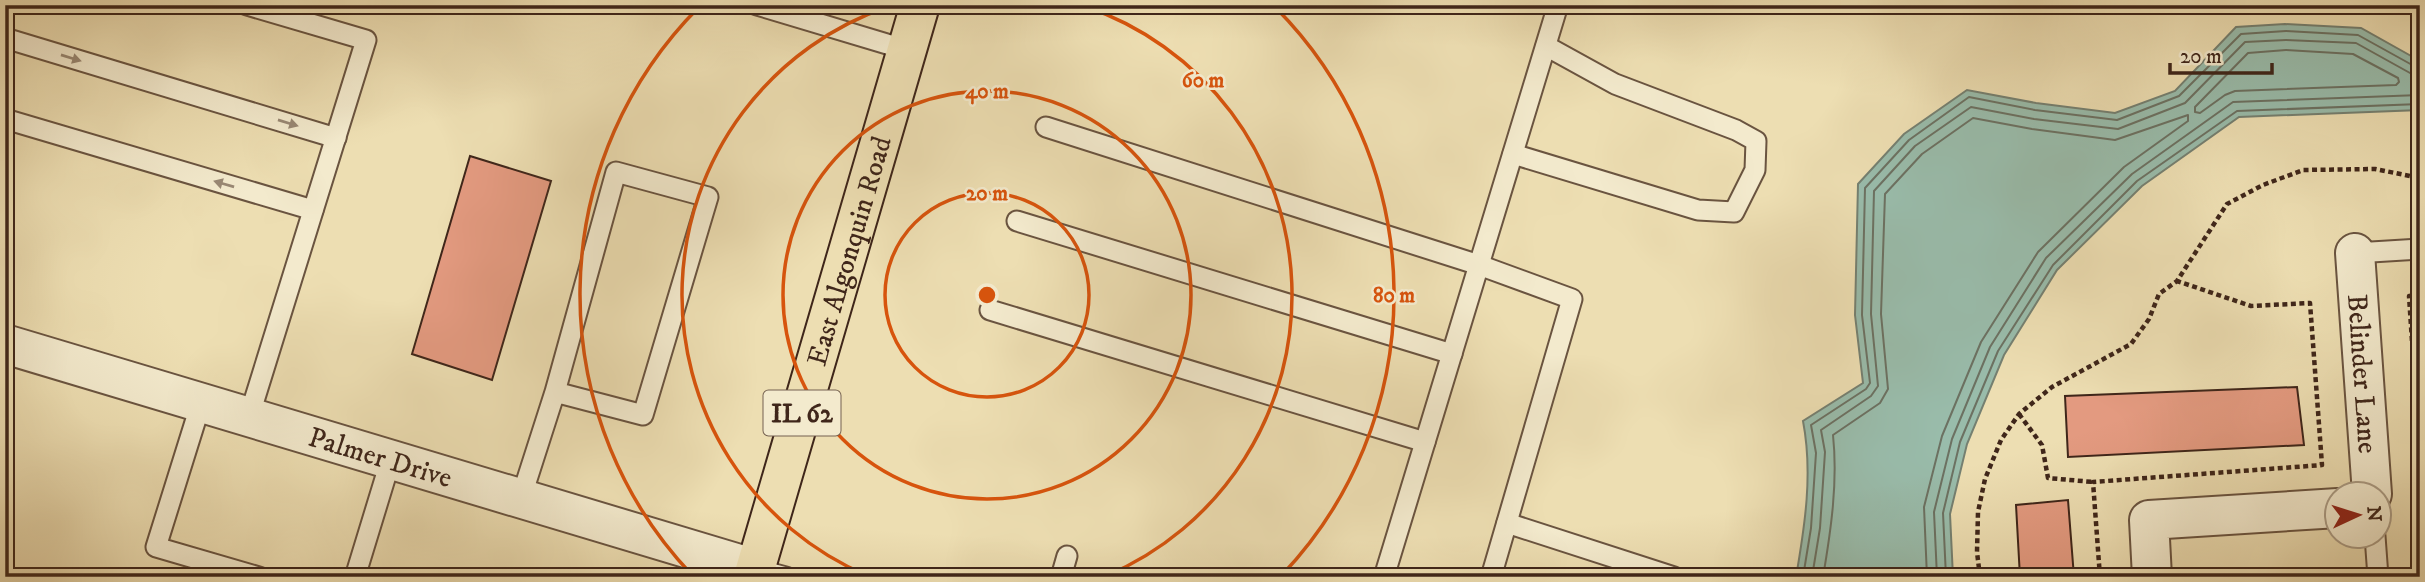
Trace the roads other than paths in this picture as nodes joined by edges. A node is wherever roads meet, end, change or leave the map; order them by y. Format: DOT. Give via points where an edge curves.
graph roads {
  1 [pos="247,5"];
  2 [pos="757,5"];
  3 [pos="920,5"];
  4 [pos="1558,5"];
  5 [pos="5,38"];
  6 [pos="1546,46"];
  7 [pos="907,50"];
  8 [pos="5,119"];
  9 [pos="1046,127"];
  10 [pos="336,138"];
  11 [pos="1513,154"];
  12 [pos="313,210"];
  13 [pos="1017,220"];
  14 [pos="2420,248"];
  15 [pos="2355,253"];
  16 [pos="1479,265"];
  17 [pos="990,310"];
  18 [pos="5,344"];
  19 [pos="1452,354"];
  20 [pos="555,392"];
  21 [pos="201,403"];
  22 [pos="249,417"];
  23 [pos="1425,442"];
  24 [pos="391,459"];
  25 [pos="2371,480"];
  26 [pos="520,498"];
  27 [pos="2324,509"];
  28 [pos="1507,523"];
  29 [pos="2376,550"];
  30 [pos="1067,556"];
  31 [pos="765,574"];
  32 [pos="260,577"];
  33 [pos="355,577"];
  34 [pos="1061,577"];
  35 [pos="1384,577"];
  36 [pos="1491,577"];
  37 [pos="1674,577"];
  38 [pos="2152,577"];
  39 [pos="2378,577"];
  1 -- 10 [label="lane" via="366,40"];
  2 -- 7 [label="lane"];
  3 -- 7 [label="main road, East Algonquin Road / IL 62"];
  4 -- 6 [label="lane"];
  5 -- 10 [label="lane, one-way"];
  6 -- 11 [label="lane"];
  6 -- 11 [label="lane" via="1615,84 1756,141 1755,170 1734,212 1698,210"];
  7 -- 31 [label="main road, East Algonquin Road / IL 62"];
  12 -- 8 [label="lane, one-way"];
  9 -- 16 [label="lane"];
  10 -- 12 [label="lane"];
  11 -- 16 [label="lane"];
  12 -- 22 [label="lane"];
  13 -- 19 [label="lane"];
  14 -- 15 [label="lane"];
  15 -- 25 [label="street, Belinder Lane"];
  16 -- 19 [label="lane"];
  16 -- 28 [label="lane" via="1572,299"];
  17 -- 23 [label="lane"];
  18 -- 21 [label="street, Palmer Drive"];
  19 -- 23 [label="lane"];
  20 -- 20 [label="lane" via="643,415 708,197 616,172"];
  20 -- 26 [label="lane"];
  21 -- 22 [label="street, Palmer Drive"];
  21 -- 32 [label="lane" via="156,547"];
  22 -- 24 [label="street, Palmer Drive"];
  23 -- 35 [label="lane"];
  24 -- 26 [label="street, Palmer Drive"];
  24 -- 33 [label="lane"];
  26 -- 31 [label="street, Palmer Drive"];
  27 -- 38 [label="street" via="2149,520"];
  28 -- 36 [label="lane"];
  28 -- 37 [label="lane"];
  29 -- 39 [label="lane"];
  30 -- 34 [label="lane"];
}
